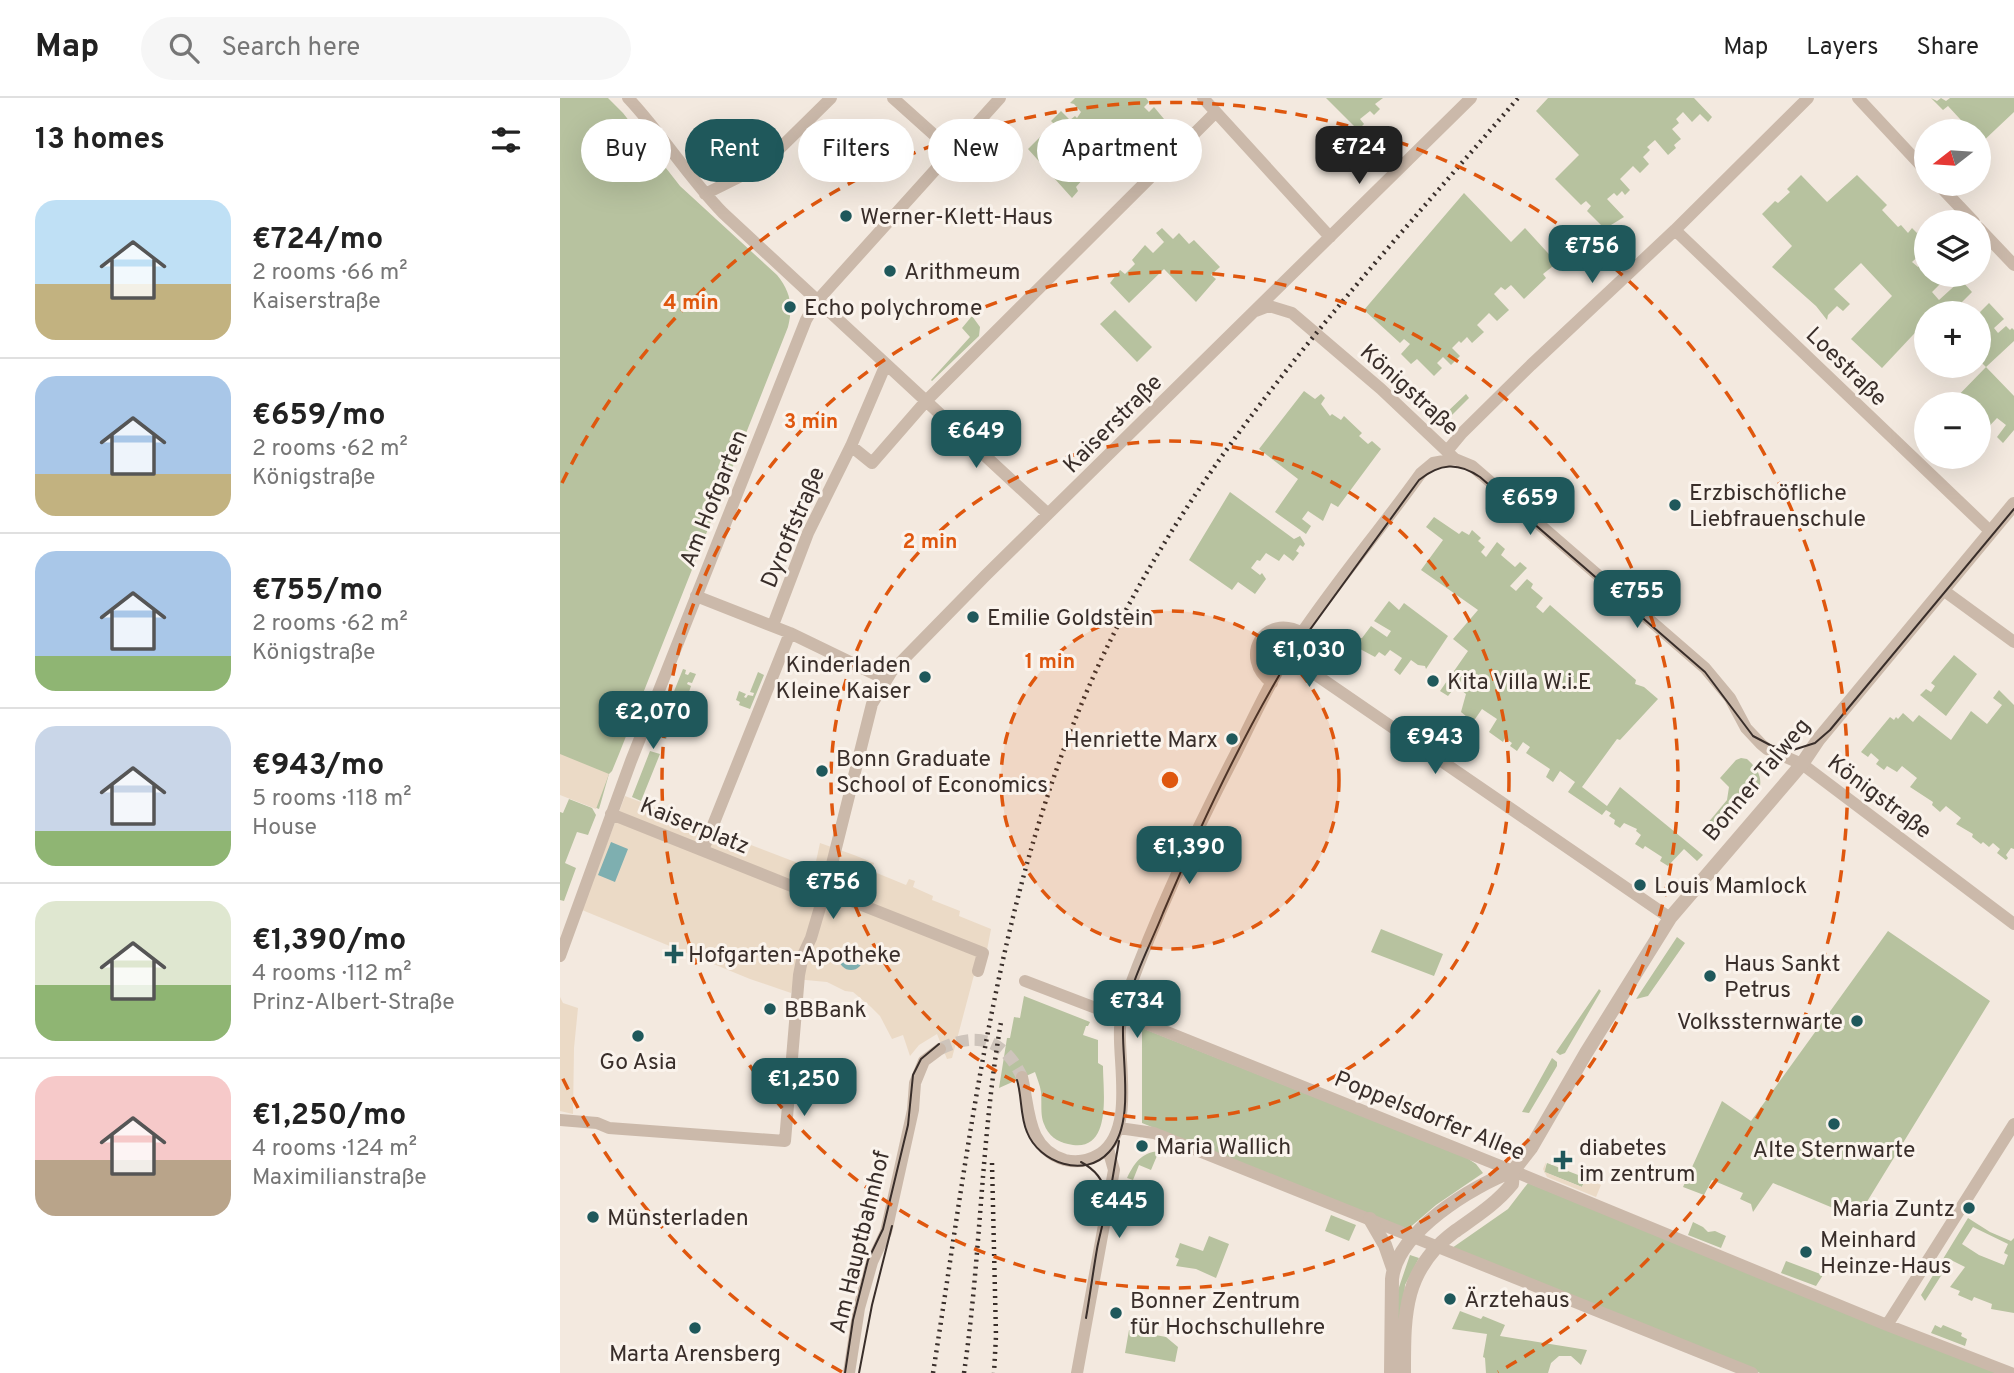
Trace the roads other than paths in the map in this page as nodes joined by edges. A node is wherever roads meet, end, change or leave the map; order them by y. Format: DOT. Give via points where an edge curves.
graph roads {
  1 [pos="628,98"];
  2 [pos="831,98"];
  3 [pos="893,98"];
  4 [pos="1000,98"];
  5 [pos="1203,98"];
  6 [pos="1471,98"];
  7 [pos="1858,98"];
  8 [pos="1805,99"];
  9 [pos="1216,112"];
  10 [pos="980,119"];
  11 [pos="928,129"];
  12 [pos="1914,158"];
  13 [pos="928,176"];
  14 [pos="705,194"];
  15 [pos="1949,196"];
  16 [pos="1963,210"];
  17 [pos="1675,230"];
  18 [pos="1330,237"];
  19 [pos="1991,241"];
  20 [pos="2014,265"];
  21 [pos="817,301"];
  22 [pos="1250,315"];
  23 [pos="886,364"];
  24 [pos="926,401"];
  25 [pos="851,446"];
  26 [pos="1451,455"];
  27 [pos="2014,505"];
  28 [pos="1048,514"];
  29 [pos="1991,533"];
  30 [pos="1943,590"];
  31 [pos="696,596"];
  32 [pos="773,625"];
  33 [pos="790,632"];
  34 [pos="1302,633"];
  35 [pos="2014,642"];
  36 [pos="1287,655"];
  37 [pos="885,679"];
  38 [pos="1272,683"];
  39 [pos="1802,764"];
  40 [pos="611,814"];
  41 [pos="703,850"];
  42 [pos="823,896"];
  43 [pos="1670,918"];
  44 [pos="2014,924"];
  45 [pos="560,956"];
  46 [pos="978,971"];
  47 [pos="1025,981"];
  48 [pos="1122,1017"];
  49 [pos="940,1049"];
  50 [pos="1022,1077"];
  51 [pos="560,1120"];
  52 [pos="2014,1124"];
  53 [pos="1119,1128"];
  54 [pos="1108,1149"];
  55 [pos="1513,1171"];
  56 [pos="1370,1219"];
  57 [pos="1412,1238"];
  58 [pos="1436,1247"];
  59 [pos="1393,1268"];
  60 [pos="1887,1325"];
  61 [pos="849,1373"];
  62 [pos="1077,1373"];
  63 [pos="1391,1373"];
  64 [pos="1404,1373"];
  65 [pos="1752,1373"];
  66 [pos="2011,1373"];
  1 -- 14 [label="street"];
  2 -- 14 [label="street" via="763,165"];
  3 -- 11 [label="street"];
  4 -- 10 [label="street, Am Hofgarten"];
  5 -- 9 [label="street"];
  6 -- 18 [label="street, Kaiserstraße"];
  7 -- 12 [label="street"];
  8 -- 17 [label="street"];
  9 -- 18 [label="street"];
  9 -- 24 [label="street"];
  13 -- 21 [label="street, Am Hofgarten"];
  14 -- 21 [label="street"];
  15 -- 16 [label="street"];
  17 -- 26 [label="street" via="1531,365"];
  17 -- 29 [label="street, Loestraße"];
  18 -- 22 [label="street, Kaiserstraße"];
  19 -- 20 [label="street"];
  21 -- 23 [label="street"];
  21 -- 31 [label="street, Am Hofgarten"];
  22 -- 26 [label="street, Königstraße" via="1269,306 1292,313"];
  22 -- 28 [label="street, Kaiserstraße"];
  23 -- 24 [label="street"];
  23 -- 25 [label="street, Dyroffstraße"];
  24 -- 25 [label="street" via="872,463"];
  24 -- 28 [label="street"];
  25 -- 32 [label="street, Dyroffstraße" via="808,533"];
  26 -- 34 [label="street" via="1421,473"];
  26 -- 39 [label="street, Königstraße" via="1472,466 1705,668 1761,744"];
  27 -- 29 [label="street, Bonner Talweg"];
  28 -- 37 [label="street, Kaiserstraße"];
  29 -- 30 [label="street, Bonner Talweg"];
  30 -- 35 [label="street"];
  30 -- 39 [label="street, Bonner Talweg"];
  31 -- 32 [label="street"];
  31 -- 40 [label="street, Am Hofgarten"];
  32 -- 33 [label="street"];
  33 -- 37 [label="street"];
  33 -- 41 [label="street"];
  34 -- 36 [label="street"];
  34 -- 38 [label="street" via="1282,627 1267,633 1257,645 1256,665"];
  36 -- 38 [label="street"];
  36 -- 43 [label="street"];
  37 -- 42 [label="street, Kaiserstraße" via="872,704"];
  38 -- 48 [label="street" via="1187,848 1126,995"];
  39 -- 43 [label="street, Bonner Talweg"];
  39 -- 44 [label="street, Königstraße"];
  40 -- 41 [label="street, Kaiserplatz"];
  40 -- 45 [label="street, Am Hofgarten"];
  41 -- 42 [label="street, Kaiserplatz"];
  42 -- 46 [label="street, Kaiserplatz" via="849,900 983,953"];
  42 -- 51 [label="street, Kaiserstraße" via="799,975 785,1141"];
  43 -- 55 [label="street, Bonner Talweg"];
  47 -- 48 [label="street, Poppelsdorfer Allee"];
  48 -- 53 [label="street"];
  48 -- 55 [label="street, Poppelsdorfer Allee"];
  49 -- 61 [label="street, Am Hauptbahnhof" via="924,1061 915,1083 886,1232 859,1308"];
  50 -- 54 [label="street" via="1030,1124 1043,1147 1053,1155 1079,1161"];
  52 -- 60 [label="street"];
  53 -- 54 [label="street"];
  53 -- 56 [label="street" via="1154,1133"];
  54 -- 62 [label="street" via="1114,1170"];
  55 -- 57 [label="street" via="1489,1180"];
  55 -- 58 [label="street, Bonner Talweg" via="1512,1184 1498,1200"];
  55 -- 60 [label="street, Poppelsdorfer Allee"];
  56 -- 57 [label="street"];
  56 -- 59 [label="street"];
  57 -- 58 [label="street"];
  57 -- 59 [label="street"];
  58 -- 64 [label="street, Bonner Talweg" via="1421,1264 1409,1293"];
  58 -- 65 [label="street"];
  59 -- 63 [label="street"];
  60 -- 66 [label="street, Poppelsdorfer Allee"];
}
